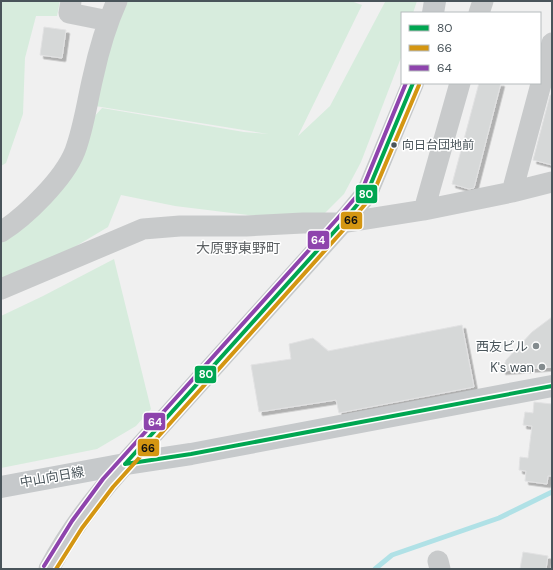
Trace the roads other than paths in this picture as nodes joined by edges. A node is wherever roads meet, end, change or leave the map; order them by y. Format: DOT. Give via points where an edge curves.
graph roads {
  1 [pos="71,1"];
  2 [pos="117,1"];
  3 [pos="435,1"];
  4 [pos="483,1"];
  5 [pos="433,12"];
  6 [pos="480,12"];
  7 [pos="109,21"];
  8 [pos="552,42"];
  9 [pos="541,83"];
  10 [pos="413,84"];
  11 [pos="460,84"];
  12 [pos="541,84"];
  13 [pos="552,182"];
  14 [pos="512,192"];
  15 [pos="424,210"];
  16 [pos="342,223"];
  17 [pos="1,232"];
  18 [pos="1,289"];
  19 [pos="552,386"];
  20 [pos="125,464"];
  21 [pos="1,486"];
  22 [pos="49,569"];
  1 -- 7 [label="street" via="69,13"];
  2 -- 7 [label="street"];
  3 -- 5 [label="main road"];
  4 -- 6 [label="street"];
  7 -- 17 [label="street" via="74,153 46,194"];
  8 -- 9 [label="street"];
  10 -- 16 [label="main road" via="367,193"];
  11 -- 15 [label="street"];
  12 -- 14 [label="street"];
  13 -- 14 [label="street"];
  14 -- 15 [label="street"];
  15 -- 16 [label="street"];
  16 -- 18 [label="street" via="144,229"];
  16 -- 20 [label="main road"];
  19 -- 20 [label="main road, 中山向日線" via="191,454"];
  20 -- 21 [label="main road, 中山向日線"];
  20 -- 22 [label="street" via="87,508"];
}
